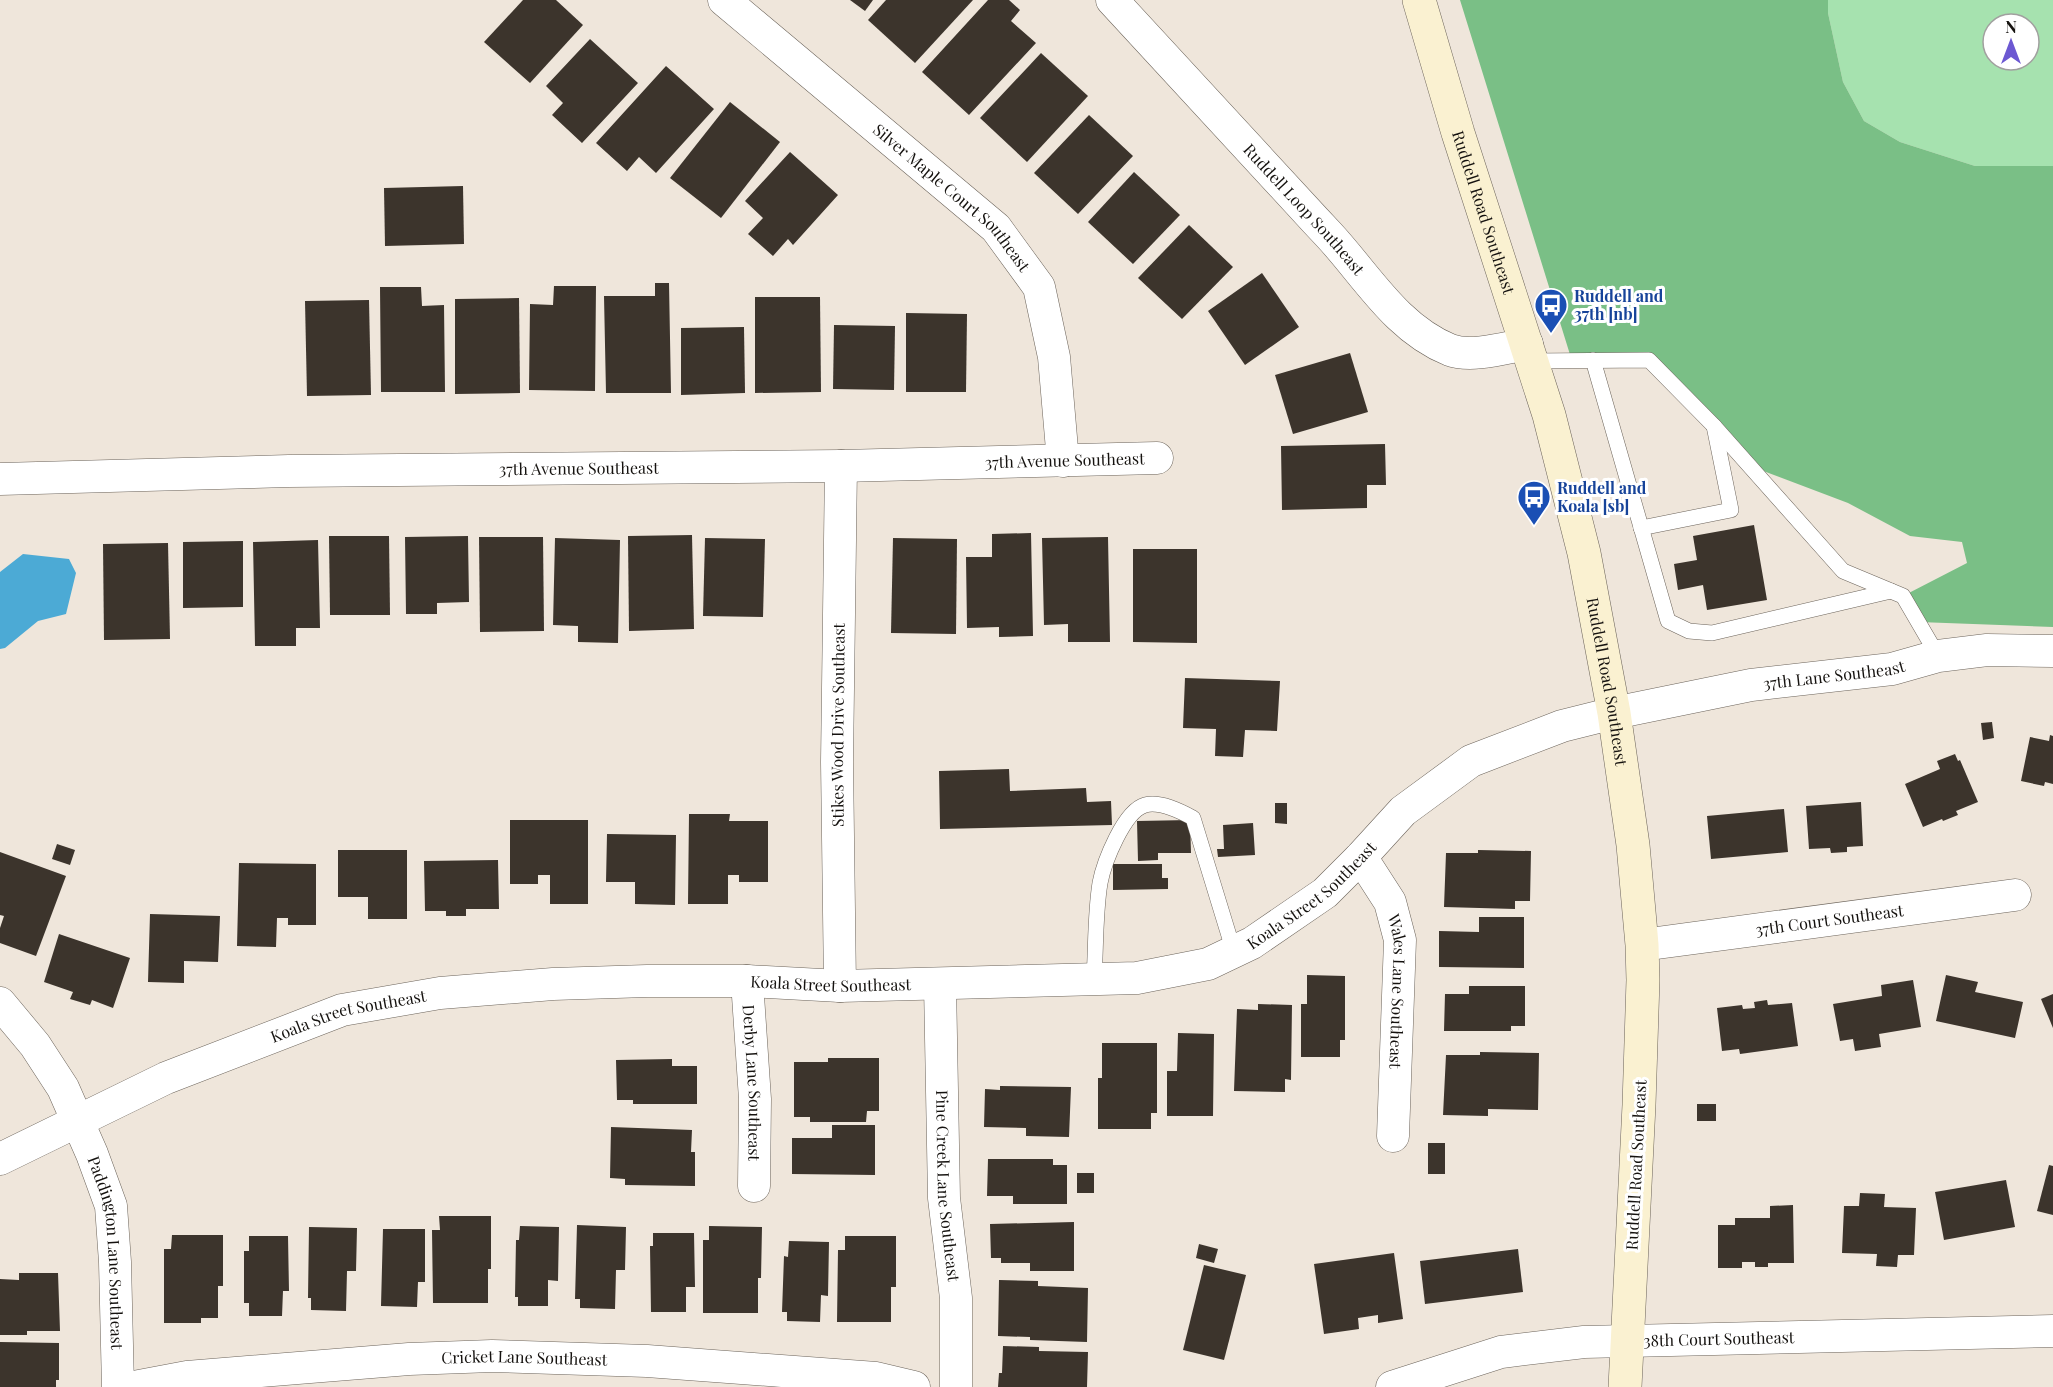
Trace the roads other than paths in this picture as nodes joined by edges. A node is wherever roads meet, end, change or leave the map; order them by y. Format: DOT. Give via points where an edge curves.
graph roads {
  1 [pos="724,0"];
  2 [pos="1112,0"];
  3 [pos="1419,0"];
  4 [pos="1529,353"];
  5 [pos="1593,360"];
  6 [pos="1713,426"];
  7 [pos="1158,459"];
  8 [pos="1063,461"];
  9 [pos="841,466"];
  10 [pos="0,479"];
  11 [pos="1641,528"];
  12 [pos="1891,591"];
  13 [pos="2053,651"];
  14 [pos="1938,656"];
  15 [pos="1614,712"];
  16 [pos="1361,857"];
  17 [pos="2015,895"];
  18 [pos="1642,945"];
  19 [pos="1234,952"];
  20 [pos="1094,979"];
  21 [pos="747,981"];
  22 [pos="940,984"];
  23 [pos="840,986"];
  24 [pos="0,1003"];
  25 [pos="78,1121"];
  26 [pos="1393,1136"];
  27 [pos="0,1159"];
  28 [pos="754,1186"];
  29 [pos="2053,1331"];
  30 [pos="1628,1342"];
  31 [pos="118,1387"];
  32 [pos="134,1387"];
  33 [pos="914,1387"];
  34 [pos="956,1387"];
  35 [pos="1392,1387"];
  36 [pos="1625,1387"];
  1 -- 8 [label="street, Silver Maple Court Southeast" via="996,228 1039,287 1054,357"];
  2 -- 4 [label="street, Ruddell Loop Southeast" via="1344,251 1399,318 1452,351"];
  3 -- 4 [label="main road, Ruddell Road Southeast"];
  4 -- 5 [label="lane"];
  4 -- 15 [label="main road, Ruddell Road Southeast" via="1550,415 1584,553"];
  5 -- 6 [label="lane" via="1649,360"];
  5 -- 11 [label="lane"];
  6 -- 11 [label="lane" via="1731,510"];
  6 -- 12 [label="lane" via="1843,571"];
  7 -- 8 [label="street, 37th Avenue Southeast"];
  8 -- 9 [label="street, 37th Avenue Southeast"];
  9 -- 10 [label="street, 37th Avenue Southeast" via="289,471"];
  9 -- 23 [label="street, Stikes Wood Drive Southeast" via="837,762"];
  11 -- 12 [label="lane" via="1668,621 1689,631 1712,633"];
  12 -- 14 [label="lane" via="1903,596"];
  13 -- 14 [label="street, 37th Lane Southeast" via="1987,650"];
  14 -- 15 [label="street, 37th Lane Southeast" via="1892,669 1751,685"];
  15 -- 16 [label="street, Koala Street Southeast" via="1562,726 1471,761 1403,811"];
  15 -- 18 [label="main road, Ruddell Road Southeast"];
  16 -- 19 [label="street, Koala Street Southeast" via="1324,893"];
  16 -- 26 [label="street, Wales Lane Southeast" via="1390,902 1400,940"];
  17 -- 18 [label="street, 37th Court Southeast"];
  18 -- 30 [label="main road, Ruddell Road Southeast"];
  19 -- 20 [label="street, Koala Street Southeast" via="1208,964 1137,978"];
  19 -- 20 [label="lane" via="1193,818 1176,808 1146,805 1132,812 1121,828 1100,881"];
  20 -- 22 [label="street, Koala Street Southeast"];
  21 -- 23 [label="street, Koala Street Southeast"];
  21 -- 25 [label="street, Koala Street Southeast" via="552,984 440,993 342,1010 166,1078"];
  21 -- 28 [label="street, Derby Lane Southeast" via="755,1099"];
  22 -- 23 [label="street, Koala Street Southeast"];
  22 -- 34 [label="street, Pine Creek Lane Southeast" via="945,1198 956,1298"];
  24 -- 25 [label="street, Paddington Lane Southeast" via="35,1045 63,1088"];
  25 -- 27 [label="street, Koala Street Southeast"];
  25 -- 31 [label="street, Paddington Lane Southeast" via="111,1206"];
  29 -- 30 [label="street, 38th Court Southeast"];
  30 -- 35 [label="street, 38th Court Southeast" via="1584,1342 1501,1352"];
  30 -- 36 [label="main road, Ruddell Road Southeast"];
  32 -- 33 [label="street, Cricket Lane Southeast" via="187,1377 492,1356 647,1360 876,1378"];
}
